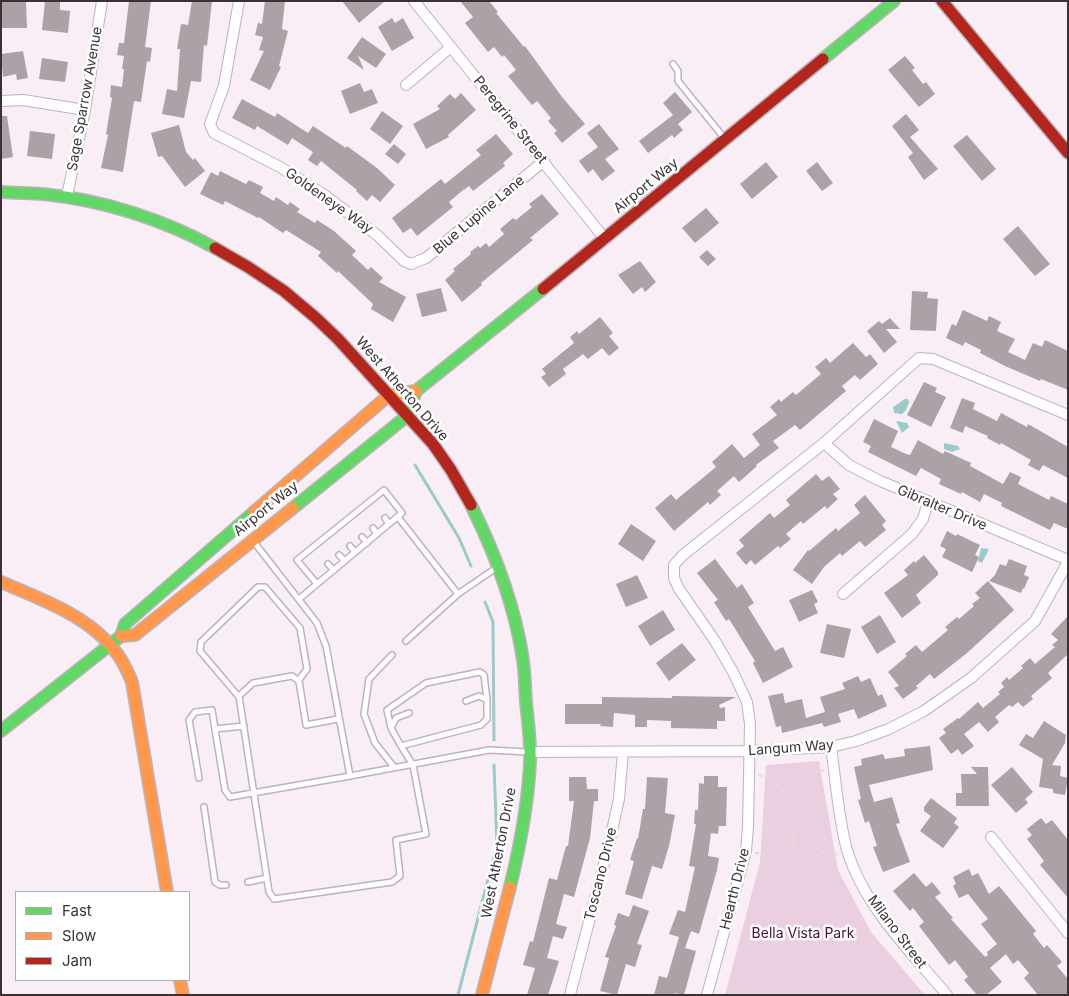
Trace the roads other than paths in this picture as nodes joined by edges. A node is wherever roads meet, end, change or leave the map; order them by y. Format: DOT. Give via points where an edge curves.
graph roads {
  1 [pos="102,1"];
  2 [pos="239,1"];
  3 [pos="414,1"];
  4 [pos="894,1"];
  5 [pos="942,1"];
  6 [pos="451,47"];
  7 [pos="673,64"];
  8 [pos="406,85"];
  9 [pos="1,101"];
  10 [pos="85,110"];
  11 [pos="726,140"];
  12 [pos="1068,153"];
  13 [pos="544,161"];
  14 [pos="1,192"];
  15 [pos="67,196"];
  16 [pos="605,239"];
  17 [pos="411,264"];
  18 [pos="416,391"];
  19 [pos="389,395"];
  20 [pos="1068,415"];
  21 [pos="407,416"];
  22 [pos="824,443"];
  23 [pos="371,500"];
  24 [pos="928,502"];
  25 [pos="375,505"];
  26 [pos="359,510"];
  27 [pos="363,515"];
  28 [pos="398,517"];
  29 [pos="385,518"];
  30 [pos="389,524"];
  31 [pos="373,528"];
  32 [pos="378,534"];
  33 [pos="362,537"];
  34 [pos="252,539"];
  35 [pos="367,543"];
  36 [pos="350,546"];
  37 [pos="355,552"];
  38 [pos="339,555"];
  39 [pos="345,561"];
  40 [pos="1068,561"];
  41 [pos="328,564"];
  42 [pos="498,566"];
  43 [pos="334,570"];
  44 [pos="1,582"];
  45 [pos="317,584"];
  46 [pos="458,594"];
  47 [pos="843,594"];
  48 [pos="299,599"];
  49 [pos="121,636"];
  50 [pos="406,641"];
  51 [pos="110,645"];
  52 [pos="392,655"];
  53 [pos="298,681"];
  54 [pos="239,698"];
  55 [pos="487,700"];
  56 [pos="466,701"];
  57 [pos="409,714"];
  58 [pos="338,719"];
  59 [pos="244,726"];
  60 [pos="392,728"];
  61 [pos="215,730"];
  62 [pos="1,731"];
  63 [pos="402,746"];
  64 [pos="831,747"];
  65 [pos="749,751"];
  66 [pos="530,752"];
  67 [pos="623,752"];
  68 [pos="413,764"];
  69 [pos="394,767"];
  70 [pos="350,776"];
  71 [pos="199,778"];
  72 [pos="254,793"];
  73 [pos="204,807"];
  74 [pos="991,837"];
  75 [pos="267,878"];
  76 [pos="248,882"];
  77 [pos="226,885"];
  78 [pos="167,891"];
  79 [pos="1068,933"];
  80 [pos="180,981"];
  81 [pos="183,995"];
  82 [pos="482,995"];
  83 [pos="570,995"];
  84 [pos="707,995"];
  85 [pos="947,995"];
  1 -- 10 [label="street, Sage Sparrow Avenue"];
  2 -- 17 [label="street, Goldeneye Way" via="224,86 210,124 214,133 280,167 326,196"];
  3 -- 6 [label="street, Peregrine Street"];
  4 -- 11 [label="main road, Airport Way"];
  5 -- 12 [label="main road"];
  6 -- 8 [label="street"];
  6 -- 13 [label="street, Peregrine Street"];
  7 -- 11 [label="lane" via="678,71 678,81"];
  9 -- 10 [label="street" via="23,100"];
  10 -- 15 [label="street, Sage Sparrow Avenue"];
  11 -- 16 [label="main road, Airport Way"];
  13 -- 16 [label="street, Peregrine Street"];
  13 -- 17 [label="street, Blue Lupine Lane" via="426,258"];
  14 -- 15 [label="main road, West Atherton Drive"];
  15 -- 19 [label="main road, West Atherton Drive" via="113,207 171,227 228,254 315,316"];
  16 -- 18 [label="main road, Airport Way"];
  18 -- 19 [label="main road"];
  18 -- 21 [label="main road"];
  19 -- 21 [label="main road, West Atherton Drive"];
  19 -- 49 [label="main road, Airport Way" via="125,624"];
  20 -- 22 [label="street" via="933,358 919,358"];
  21 -- 34 [label="main road, Airport Way"];
  21 -- 42 [label="main road, West Atherton Drive" via="453,473 478,517"];
  22 -- 24 [label="street, Gibralter Drive" via="849,465"];
  22 -- 65 [label="street, Hearth Drive" via="674,565 674,578 715,641 747,702"];
  23 -- 25 [label="lane"];
  23 -- 26 [label="lane"];
  23 -- 28 [label="lane" via="384,490 402,513"];
  24 -- 40 [label="street, Gibralter Drive"];
  24 -- 47 [label="street" via="923,519 912,534"];
  26 -- 27 [label="lane"];
  26 -- 45 [label="lane" via="316,549 297,560"];
  28 -- 30 [label="lane"];
  28 -- 46 [label="lane"];
  29 -- 30 [label="lane"];
  30 -- 32 [label="lane"];
  31 -- 32 [label="lane"];
  32 -- 35 [label="lane"];
  33 -- 35 [label="lane"];
  34 -- 48 [label="lane"];
  34 -- 49 [label="main road, Airport Way" via="135,635"];
  35 -- 37 [label="lane"];
  36 -- 37 [label="lane"];
  37 -- 39 [label="lane"];
  38 -- 39 [label="lane"];
  39 -- 43 [label="lane"];
  40 -- 64 [label="street, Langum Way" via="1035,621 971,678 924,711 889,729 856,742"];
  41 -- 43 [label="lane"];
  42 -- 46 [label="lane"];
  42 -- 66 [label="main road, West Atherton Drive" via="512,608 523,661"];
  43 -- 45 [label="lane"];
  44 -- 51 [label="main road" via="67,610 86,622"];
  45 -- 48 [label="lane"];
  46 -- 50 [label="lane"];
  48 -- 58 [label="lane" via="317,623 326,646"];
  49 -- 51 [label="main road, Airport Way"];
  51 -- 62 [label="main road, Airport Way"];
  51 -- 78 [label="main road" via="121,658 132,682"];
  52 -- 69 [label="lane" via="369,679 364,714 375,743"];
  53 -- 54 [label="lane" via="292,676 253,684"];
  53 -- 54 [label="lane" via="307,668 300,628 265,587 258,587 201,642 200,651"];
  53 -- 58 [label="lane" via="306,725"];
  54 -- 59 [label="lane"];
  55 -- 56 [label="lane" via="479,696"];
  55 -- 60 [label="lane" via="484,675 480,672 426,683 387,710"];
  55 -- 63 [label="lane" via="487,719 481,725"];
  57 -- 60 [label="lane" via="396,718"];
  58 -- 70 [label="lane"];
  59 -- 61 [label="lane"];
  59 -- 72 [label="lane"];
  60 -- 63 [label="lane"];
  61 -- 71 [label="lane" via="212,710 195,712 189,720"];
  61 -- 72 [label="lane" via="225,790 230,797"];
  63 -- 68 [label="lane"];
  64 -- 65 [label="street, Langum Way"];
  64 -- 85 [label="street, Milano Street" via="848,851 883,916"];
  65 -- 67 [label="street, Langum Way"];
  65 -- 84 [label="street, Hearth Drive" via="746,852"];
  66 -- 67 [label="street, Langum Way"];
  66 -- 68 [label="lane" via="489,750"];
  66 -- 82 [label="main road, West Atherton Drive" via="524,818 510,890"];
  67 -- 83 [label="street, Toscano Drive" via="617,809"];
  68 -- 69 [label="lane"];
  68 -- 75 [label="lane" via="426,834 396,840 400,876 392,882 274,899 269,892"];
  69 -- 70 [label="lane"];
  70 -- 72 [label="lane"];
  72 -- 75 [label="lane"];
  73 -- 77 [label="lane" via="215,882"];
  74 -- 79 [label="street"];
  75 -- 76 [label="lane"];
  80 -- 81 [label="main road"];
}
